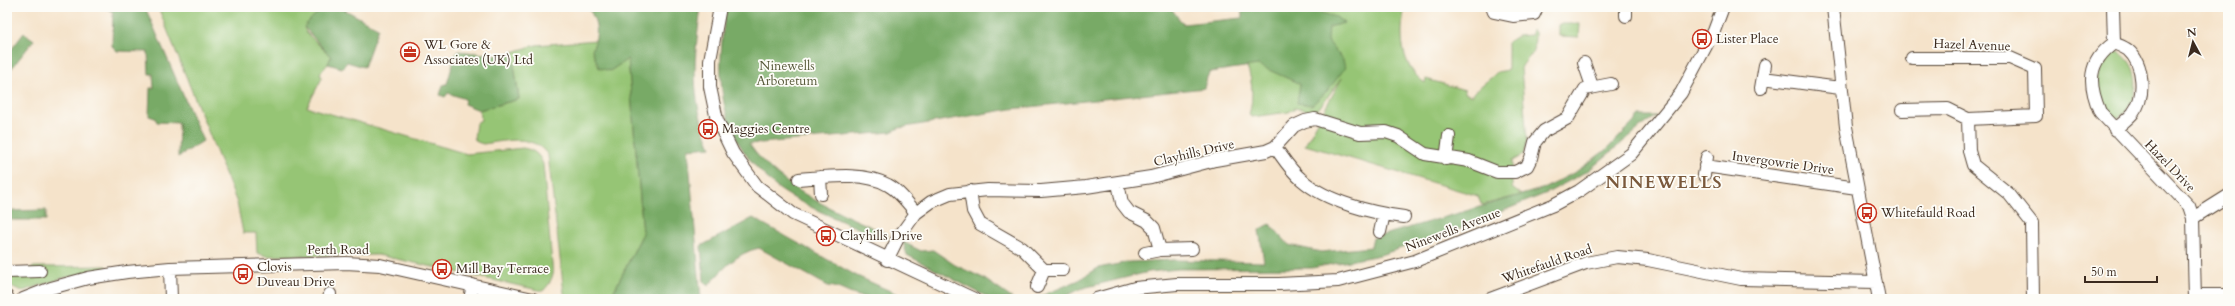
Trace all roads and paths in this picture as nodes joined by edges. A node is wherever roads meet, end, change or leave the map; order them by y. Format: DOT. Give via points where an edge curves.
graph roads {
  1 [pos="720,7"];
  2 [pos="1492,7"];
  3 [pos="1537,7"];
  4 [pos="1723,7"];
  5 [pos="1833,7"];
  6 [pos="2113,7"];
  7 [pos="2114,43"];
  8 [pos="1912,58"];
  9 [pos="1584,63"];
  10 [pos="1765,65"];
  11 [pos="1611,84"];
  12 [pos="1592,86"];
  13 [pos="1840,88"];
  14 [pos="1902,110"];
  15 [pos="1968,119"];
  16 [pos="2115,130"];
  17 [pos="1450,136"];
  18 [pos="1275,147"];
  19 [pos="1446,159"];
  20 [pos="1705,166"];
  21 [pos="820,177"];
  22 [pos="800,179"];
  23 [pos="1118,183"];
  24 [pos="1857,188"];
  25 [pos="970,191"];
  26 [pos="821,194"];
  27 [pos="2228,196"];
  28 [pos="916,213"];
  29 [pos="1384,214"];
  30 [pos="1404,217"];
  31 [pos="2193,218"];
  32 [pos="1380,232"];
  33 [pos="1192,249"];
  34 [pos="1160,250"];
  35 [pos="1146,253"];
  36 [pos="887,260"];
  37 [pos="170,268"];
  38 [pos="1044,270"];
  39 [pos="1064,270"];
  40 [pos="40,271"];
  41 [pos="7,272"];
  42 [pos="1876,282"];
  43 [pos="473,285"];
  44 [pos="1037,287"];
  45 [pos="2228,295"];
  46 [pos="2195,297"];
  47 [pos="23,299"];
  48 [pos="171,299"];
  49 [pos="470,299"];
  50 [pos="534,299"];
  51 [pos="974,299"];
  52 [pos="1096,299"];
  53 [pos="1490,299"];
  54 [pos="1879,299"];
  55 [pos="2032,299"];
  1 -- 36 [label="street" via="710,60 710,87 717,120 733,153 757,186 793,214"];
  2 -- 3 [label="street" via="1494,12 1513,16 1534,14"];
  4 -- 52 [label="street, Ninewells Avenue" via="1714,31 1681,93 1630,154 1579,191 1553,205 1415,261 1338,281 1177,284 1135,288"];
  5 -- 13 [label="street, Invergowrie Drive"];
  6 -- 7 [label="street"];
  7 -- 16 [label="street, Hazel Drive" via="2102,52 2094,66 2091,81 2093,96 2100,112"];
  7 -- 16 [label="street" via="2128,50 2137,64 2142,80 2140,97 2134,112"];
  8 -- 15 [label="street, Hazel Avenue" via="2010,58 2035,69 2036,116"];
  9 -- 12 [label="street"];
  10 -- 13 [label="street" via="1762,83"];
  11 -- 12 [label="street"];
  12 -- 19 [label="street, Clayhills Drive" via="1585,89 1568,118 1544,131 1535,142 1527,166 1515,172 1497,172 1469,161"];
  13 -- 24 [label="street, Invergowrie Drive"];
  14 -- 15 [label="street, Hazel Avenue" via="1948,110"];
  15 -- 55 [label="street" via="1969,151 1973,165 2009,194 2032,223"];
  16 -- 31 [label="street, Hazel Drive" via="2189,206"];
  17 -- 19 [label="street"];
  18 -- 19 [label="street, Clayhills Drive" via="1294,126 1315,119 1360,133 1386,132 1398,136 1425,154"];
  18 -- 23 [label="street, Clayhills Drive" via="1255,155 1215,160"];
  18 -- 29 [label="street" via="1295,173 1315,188 1361,209"];
  20 -- 24 [label="street, Invergowrie Drive"];
  21 -- 22 [label="street"];
  21 -- 26 [label="street"];
  21 -- 28 [label="street" via="859,177 875,180 900,194"];
  23 -- 25 [label="street, Clayhills Drive" via="1041,191"];
  23 -- 34 [label="street" via="1122,203 1129,212 1147,221 1154,228"];
  24 -- 42 [label="street, Invergowrie Drive"];
  25 -- 28 [label="street, Clayhills Drive" via="950,194 931,202"];
  25 -- 38 [label="street" via="980,224 1022,248"];
  27 -- 31 [label="street"];
  28 -- 36 [label="street, Clayhills Drive" via="898,238"];
  29 -- 30 [label="street"];
  29 -- 32 [label="street"];
  31 -- 46 [label="street, Hazel Drive"];
  33 -- 34 [label="street"];
  34 -- 35 [label="street"];
  36 -- 51 [label="street"];
  37 -- 43 [label="street, Perth Road" via="346,263 380,265"];
  37 -- 47 [label="street, Perth Road" via="88,278"];
  37 -- 48 [label="street"];
  38 -- 39 [label="street"];
  38 -- 44 [label="street"];
  40 -- 41 [label="street"];
  42 -- 53 [label="street, Whitefauld Road" via="1741,279 1617,256 1586,263"];
  42 -- 54 [label="street, Invergowrie Drive"];
  43 -- 49 [label="street"];
  43 -- 50 [label="street, Perth Road"];
  45 -- 46 [label="street"];
}
